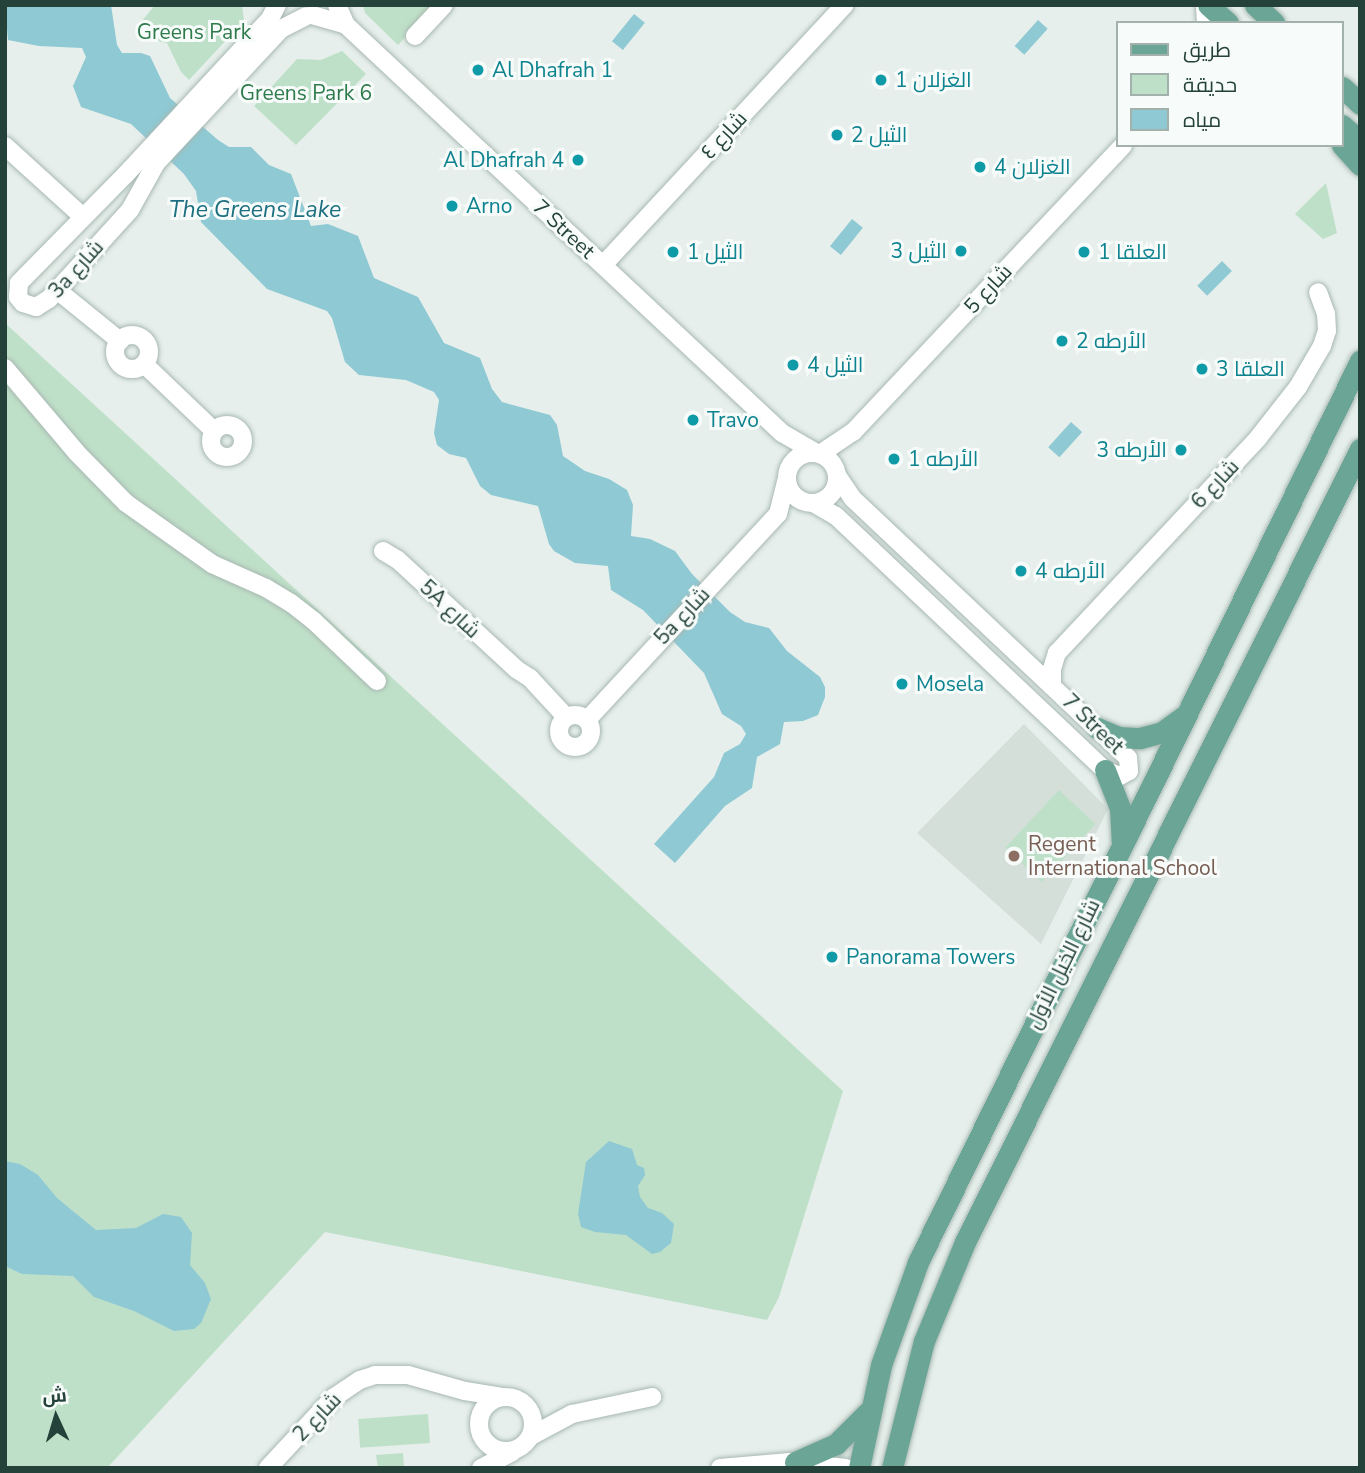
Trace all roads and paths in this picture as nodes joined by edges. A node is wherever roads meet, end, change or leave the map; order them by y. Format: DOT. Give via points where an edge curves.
graph roads {
  1 [pos="277,5"];
  2 [pos="286,5"];
  3 [pos="328,5"];
  4 [pos="337,5"];
  5 [pos="444,5"];
  6 [pos="845,5"];
  7 [pos="1207,5"];
  8 [pos="1255,5"];
  9 [pos="309,15"];
  10 [pos="1226,21"];
  11 [pos="1271,21"];
  12 [pos="346,25"];
  13 [pos="415,36"];
  14 [pos="1344,90"];
  15 [pos="1360,104"];
  16 [pos="196,108"];
  17 [pos="1344,127"];
  18 [pos="1360,141"];
  19 [pos="5,146"];
  20 [pos="1121,147"];
  21 [pos="1344,147"];
  22 [pos="150,159"];
  23 [pos="1360,165"];
  24 [pos="109,190"];
  25 [pos="130,210"];
  26 [pos="80,220"];
  27 [pos="603,265"];
  28 [pos="60,287"];
  29 [pos="1318,292"];
  30 [pos="1360,361"];
  31 [pos="5,368"];
  32 [pos="214,431"];
  33 [pos="853,432"];
  34 [pos="782,433"];
  35 [pos="1360,449"];
  36 [pos="818,454"];
  37 [pos="837,473"];
  38 [pos="786,477"];
  39 [pos="813,504"];
  40 [pos="778,514"];
  41 [pos="383,551"];
  42 [pos="1057,653"];
  43 [pos="1024,659"];
  44 [pos="377,681"];
  45 [pos="1052,685"];
  46 [pos="1188,712"];
  47 [pos="566,718"];
  48 [pos="587,720"];
  49 [pos="1097,728"];
  50 [pos="1105,770"];
  51 [pos="1122,847"];
  52 [pos="454,1388"];
  53 [pos="501,1397"];
  54 [pos="652,1397"];
  55 [pos="529,1408"];
  56 [pos="572,1414"];
  57 [pos="868,1414"];
  58 [pos="480,1430"];
  59 [pos="531,1436"];
  60 [pos="514,1451"];
  61 [pos="891,1464"];
  62 [pos="784,1465"];
  63 [pos="268,1468"];
  64 [pos="471,1468"];
  65 [pos="481,1468"];
  66 [pos="720,1468"];
  67 [pos="846,1468"];
  68 [pos="859,1468"];
  69 [pos="867,1468"];
  1 -- 16 [label="street, 3a شارع"];
  2 -- 9 [label="street"];
  3 -- 9 [label="street, 3a شارع"];
  4 -- 12 [label="street"];
  5 -- 13 [label="street"];
  6 -- 27 [label="street, شارع ٤"];
  7 -- 10 [label="main road"];
  8 -- 11 [label="main road"];
  9 -- 12 [label="street"];
  9 -- 16 [label="street, 3a شارع" via="281,29"];
  12 -- 27 [label="street, 7 Street"];
  14 -- 15 [label="main road"];
  16 -- 22 [label="street, 3a شارع"];
  17 -- 18 [label="main road"];
  19 -- 26 [label="street" via="44,179"];
  20 -- 33 [label="street, شارع 5"];
  21 -- 23 [label="main road"];
  22 -- 24 [label="street, 3a شارع"];
  22 -- 25 [label="street, 3a شارع"];
  24 -- 25 [label="street" via="125,194"];
  24 -- 26 [label="street, 3a شارع"];
  25 -- 28 [label="street, 3a شارع"];
  26 -- 28 [label="street, 3a شارع" via="17,290 23,303 36,307"];
  27 -- 34 [label="street, 7 Street"];
  28 -- 32 [label="street" via="120,341 116,355 120,364 135,369 144,364"];
  29 -- 42 [label="street, شارع 6" via="1327,323 1325,339 1285,405"];
  30 -- 46 [label="main road, شارع الخيل الأول"];
  31 -- 44 [label="street" via="126,503 212,564 291,603"];
  33 -- 36 [label="street, شارع 5"];
  33 -- 37 [label="street, شارع 5"];
  34 -- 36 [label="street, 7 Street"];
  34 -- 38 [label="street"];
  35 -- 61 [label="main road, شارع الخيل الأول" via="965,1242 924,1341"];
  36 -- 37 [label="street" via="830,460"];
  36 -- 38 [label="street" via="801,455 789,466"];
  37 -- 39 [label="street" via="834,491 823,502"];
  37 -- 43 [label="street, 7 Street" via="853,499"];
  38 -- 39 [label="street" via="797,499"];
  38 -- 40 [label="street, 5a شارع"];
  39 -- 40 [label="street, 5a شارع"];
  39 -- 50 [label="street, 7 Street" via="836,516"];
  40 -- 48 [label="street, 5a شارع"];
  41 -- 47 [label="street, 5A شارع" via="530,678"];
  42 -- 43 [label="street"];
  42 -- 45 [label="street"];
  43 -- 45 [label="street, 7 Street"];
  45 -- 49 [label="street, 7 Street"];
  46 -- 49 [label="main road" via="1171,727 1140,738 1118,737"];
  46 -- 51 [label="main road, شارع الخيل الأول"];
  47 -- 48 [label="street" via="577,715"];
  47 -- 48 [label="street" via="559,727 560,738 574,748 589,740 592,729"];
  49 -- 50 [label="street, 7 Street" via="1130,762 1125,775"];
  50 -- 51 [label="main road" via="1120,808"];
  51 -- 57 [label="main road, شارع الخيل الأول" via="918,1262"];
  52 -- 53 [label="street, شارع 2"];
  52 -- 58 [label="street"];
  52 -- 63 [label="street, شارع 2" via="392,1373 360,1380 333,1398"];
  53 -- 55 [label="street, شارع 2" via="521,1401"];
  53 -- 58 [label="street" via="485,1406"];
  54 -- 56 [label="street, شارع 2"];
  55 -- 56 [label="street, شارع 2"];
  55 -- 59 [label="street" via="534,1427"];
  56 -- 59 [label="street, شارع 2"];
  57 -- 62 [label="main road" via="836,1444"];
  57 -- 68 [label="main road, شارع الخيل الأول"];
  57 -- 69 [label="main road"];
  58 -- 60 [label="street" via="495,1449"];
  58 -- 64 [label="street"];
  59 -- 60 [label="street, شارع 2"];
  60 -- 65 [label="street, شارع 2"];
  62 -- 66 [label="street"];
  62 -- 67 [label="street"];
}
